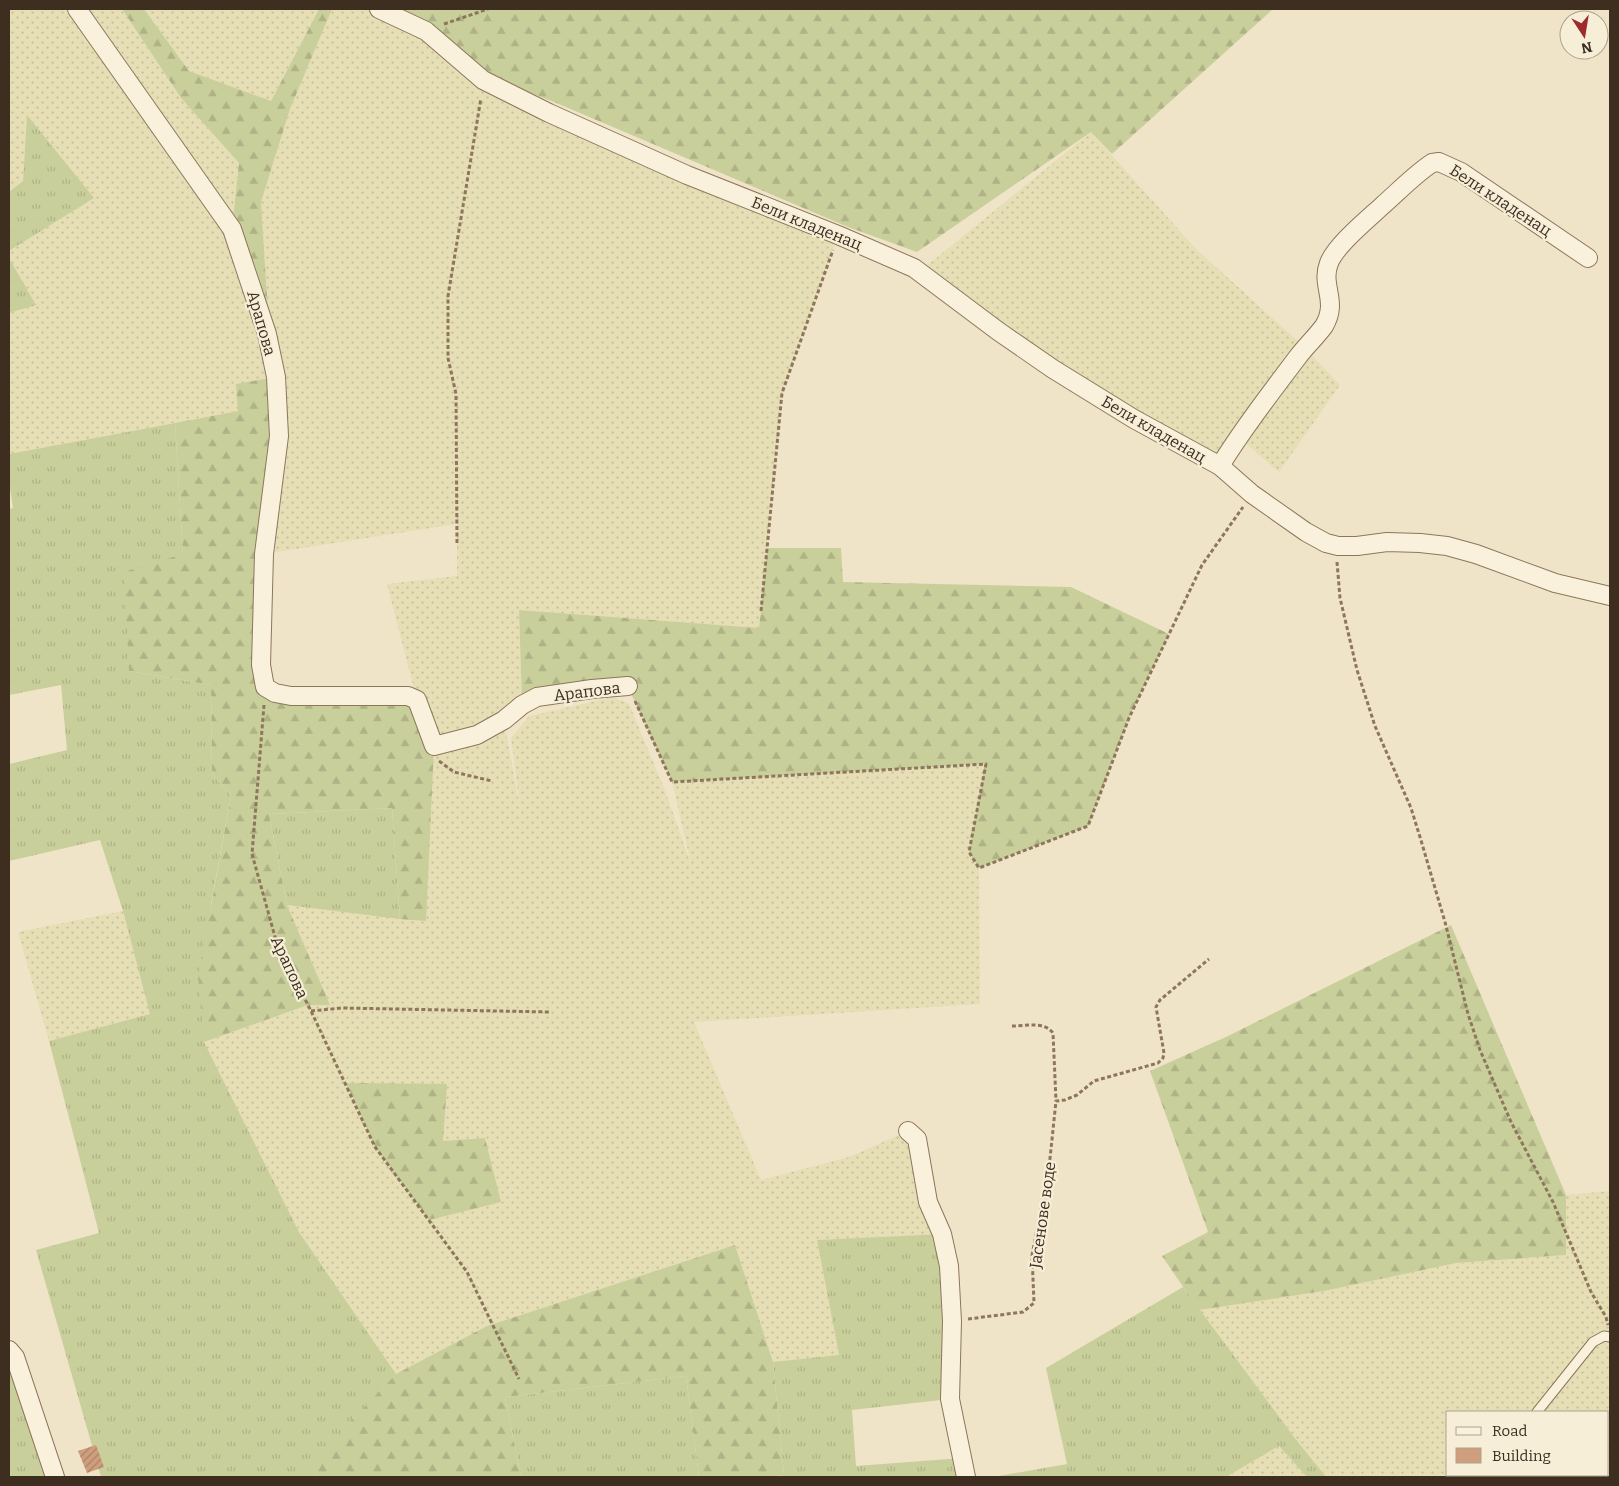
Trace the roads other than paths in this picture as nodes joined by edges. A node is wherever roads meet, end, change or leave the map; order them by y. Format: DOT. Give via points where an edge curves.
graph roads {
  1 [pos="77,9"];
  2 [pos="379,9"];
  3 [pos="1588,258"];
  4 [pos="1220,466"];
  5 [pos="1610,596"];
  6 [pos="628,686"];
  7 [pos="908,1131"];
  8 [pos="1609,1336"];
  9 [pos="9,1350"];
  10 [pos="1537,1411"];
  11 [pos="55,1477"];
  12 [pos="966,1477"];
  1 -- 6 [label="street, Арапова" via="232,229 267,334 276,377 279,436 264,554 261,665 265,687 291,696 408,696 418,700 434,746 477,735 537,697"];
  2 -- 4 [label="street, Бели кладенац" via="426,31 483,80 549,113 686,175 914,268 1053,369 1134,419"];
  3 -- 4 [label="street, Бели кладенац" via="1461,172 1439,162 1432,163 1337,250 1326,272 1331,307 1329,316"];
  4 -- 5 [label="street, Бели кладенац" via="1252,494 1326,543 1338,546 1387,542 1447,546 1484,556 1555,583"];
  7 -- 12 [label="street" via="917,1139 928,1202 942,1234 951,1286 950,1399"];
  8 -- 10 [label="lane" via="1594,1342"];
  9 -- 11 [label="street" via="15,1357"];
}
